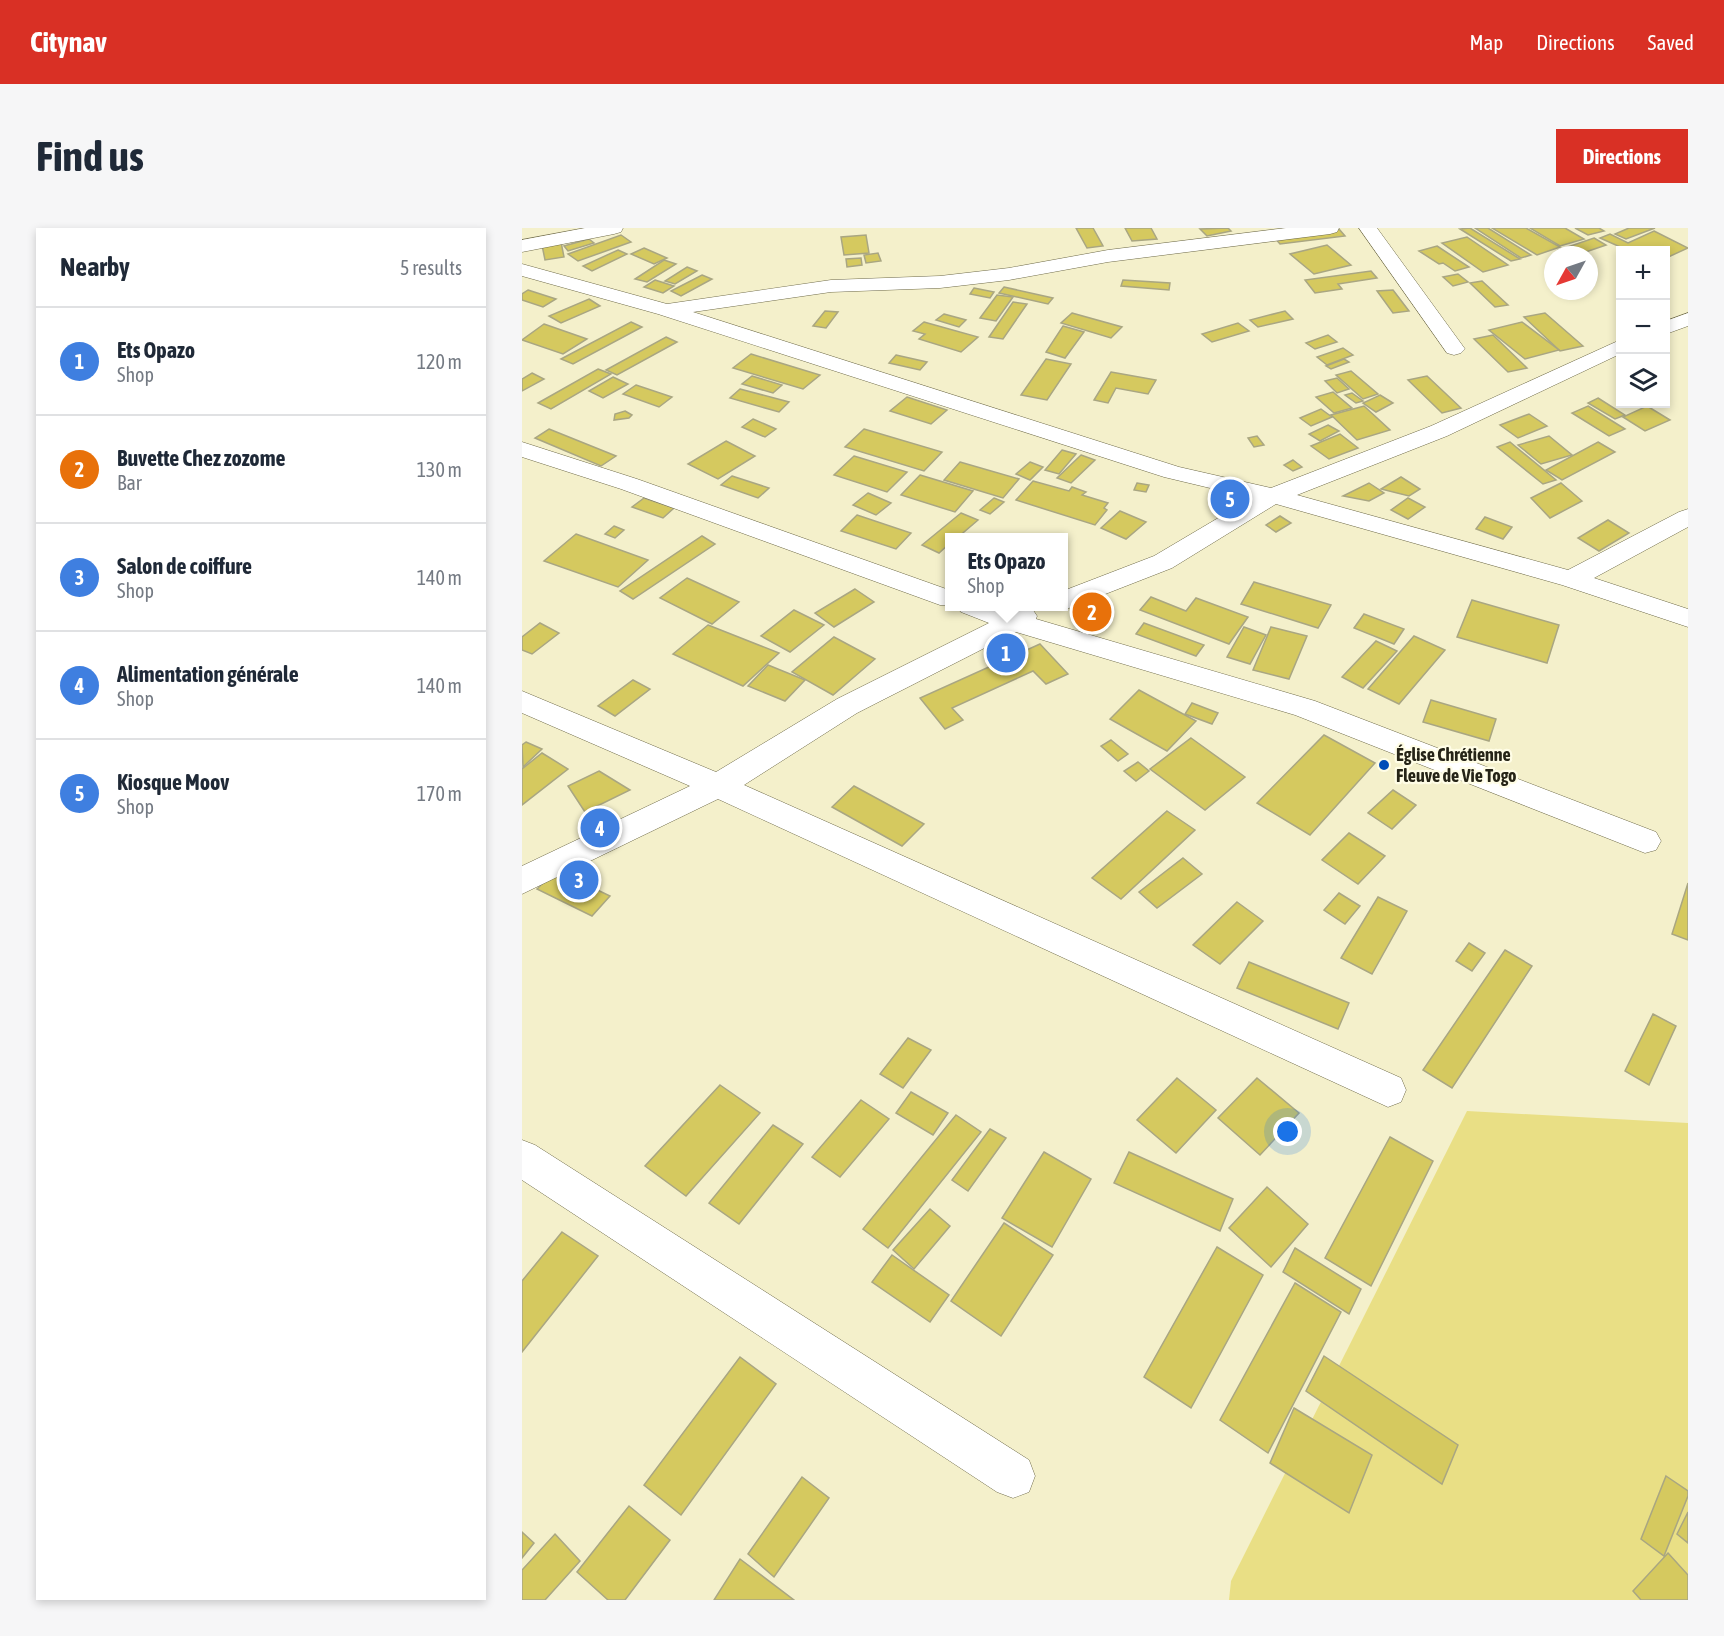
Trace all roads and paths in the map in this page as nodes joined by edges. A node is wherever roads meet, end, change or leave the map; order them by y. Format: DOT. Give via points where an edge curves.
graph roads {
  1 [pos="614,228"];
  2 [pos="1330,228"];
  3 [pos="1368,228"];
  4 [pos="522,246"];
  5 [pos="522,270"];
  6 [pos="665,310"];
  7 [pos="1688,319"];
  8 [pos="1670,326"];
  9 [pos="1616,348"];
  10 [pos="1454,350"];
  11 [pos="522,449"];
  12 [pos="1273,495"];
  13 [pos="1688,517"];
  14 [pos="1571,579"];
  15 [pos="945,598"];
  16 [pos="1068,599"];
  17 [pos="984,611"];
  18 [pos="1036,611"];
  19 [pos="1688,618"];
  20 [pos="1011,621"];
  21 [pos="522,701"];
  22 [pos="718,786"];
  23 [pos="1645,841"];
  24 [pos="522,881"];
  25 [pos="1388,1090"];
  26 [pos="522,1158"];
  27 [pos="1013,1476"];
  1 -- 4 [label="street"];
  2 -- 6 [label="street" via="1108,256 1010,274 940,282 831,286"];
  3 -- 10 [label="street"];
  5 -- 6 [label="street"];
  6 -- 12 [label="street" via="1172,472"];
  7 -- 8 [label="street"];
  9 -- 12 [label="street" via="1439,432"];
  11 -- 15 [label="street"];
  12 -- 14 [label="street"];
  12 -- 16 [label="street" via="1163,562"];
  13 -- 14 [label="street"];
  14 -- 19 [label="street"];
  17 -- 20 [label="street"];
  18 -- 20 [label="street"];
  20 -- 22 [label="street" via="847,706"];
  20 -- 23 [label="street" via="1305,708"];
  21 -- 22 [label="street"];
  22 -- 24 [label="street"];
  22 -- 25 [label="street"];
  26 -- 27 [label="street"];
}
